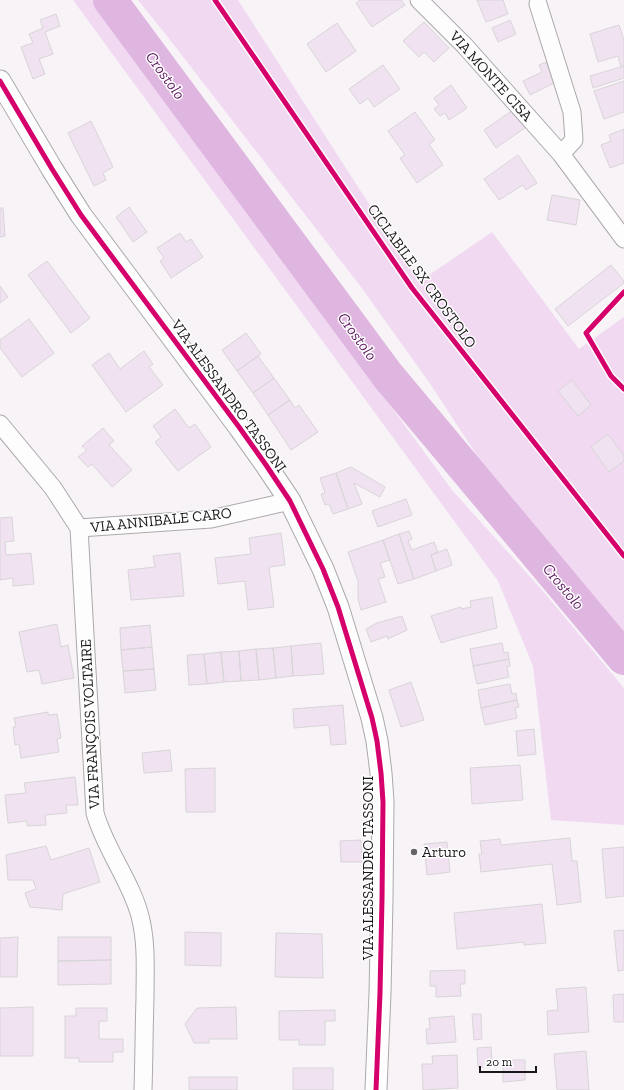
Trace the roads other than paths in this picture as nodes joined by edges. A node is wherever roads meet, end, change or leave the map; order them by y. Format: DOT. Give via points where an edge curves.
graph roads {
  1 [pos="419,0"];
  2 [pos="538,4"];
  3 [pos="0,81"];
  4 [pos="561,154"];
  5 [pos="624,239"];
  6 [pos="0,424"];
  7 [pos="290,501"];
  8 [pos="79,528"];
  9 [pos="143,1090"];
  10 [pos="376,1090"];
  1 -- 4 [label="street, VIA MONTE CISA" via="465,46"];
  2 -- 4 [label="street" via="572,112 574,140"];
  3 -- 7 [label="street, VIA ALESSANDRO TASSONI" via="81,215 239,427"];
  4 -- 5 [label="street, VIA MONTE CISA"];
  6 -- 8 [label="street, VIA FRANÇOIS VOLTAIRE" via="53,488"];
  7 -- 8 [label="street, VIA ANNIBALE CARO" via="210,519"];
  7 -- 10 [label="street, VIA ALESSANDRO TASSONI" via="323,569 338,607 371,712 377,741 383,809"];
  8 -- 9 [label="street, VIA FRANÇOIS VOLTAIRE" via="95,813 98,827 134,899 143,932"];
}
